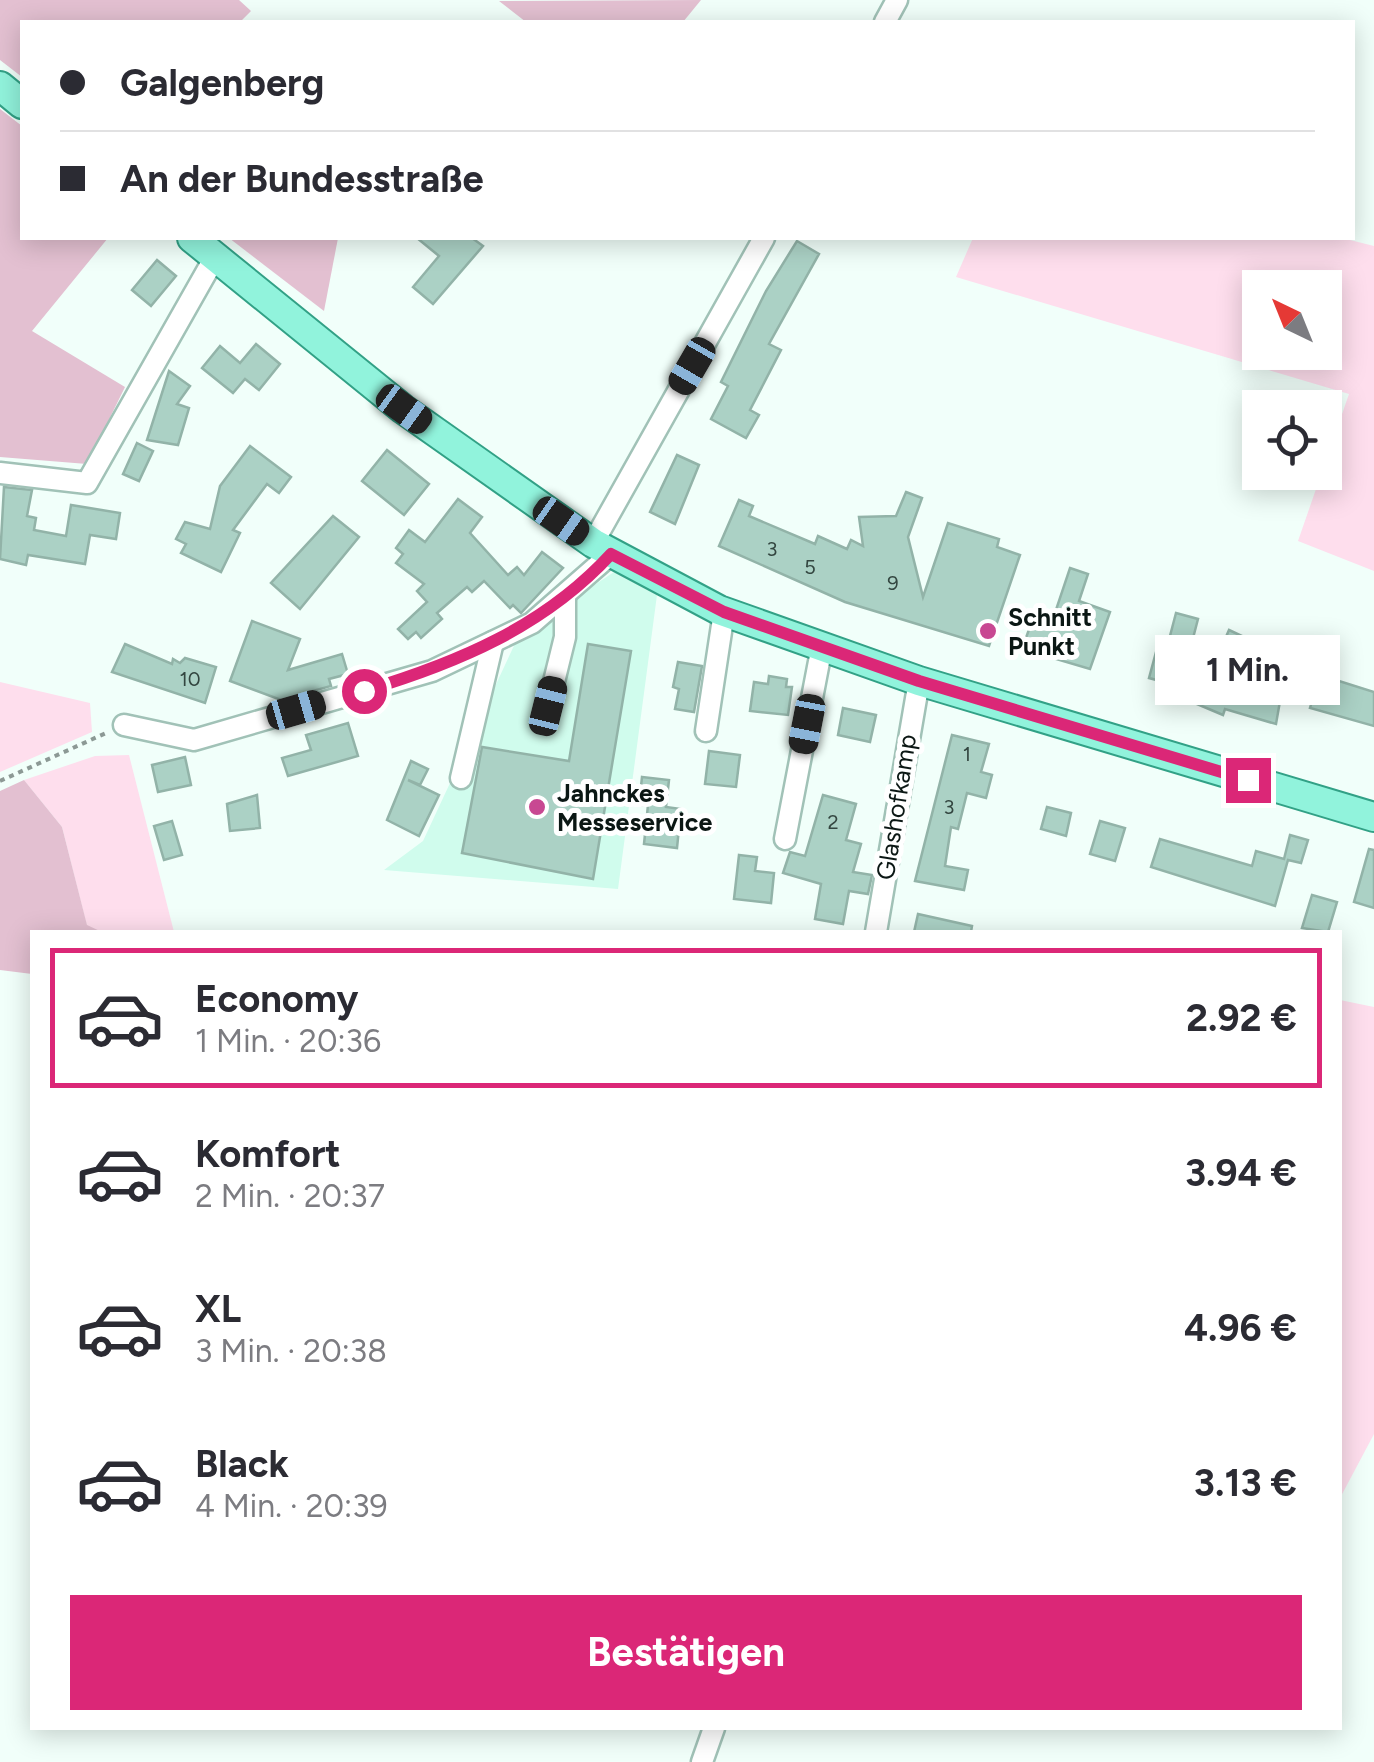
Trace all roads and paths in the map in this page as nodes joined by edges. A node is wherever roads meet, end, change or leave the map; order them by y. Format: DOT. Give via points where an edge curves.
graph roads {
  1 [pos="0,86"];
  2 [pos="20,102"];
  3 [pos="194,240"];
  4 [pos="763,240"];
  5 [pos="215,257"];
  6 [pos="0,473"];
  7 [pos="602,549"];
  8 [pos="564,598"];
  9 [pos="724,612"];
  10 [pos="493,642"];
  11 [pos="822,646"];
  12 [pos="919,681"];
  13 [pos="548,706"];
  14 [pos="124,725"];
  15 [pos="706,731"];
  16 [pos="461,778"];
  17 [pos="0,781"];
  18 [pos="1374,816"];
  19 [pos="785,840"];
  20 [pos="876,930"];
  21 [pos="713,1730"];
  22 [pos="702,1762"];
  1 -- 2 [label="main road"];
  3 -- 5 [label="main road"];
  4 -- 7 [label="street"];
  5 -- 6 [label="street" via="87,483"];
  5 -- 7 [label="main road" via="371,386"];
  7 -- 8 [label="street"];
  7 -- 9 [label="main road"];
  8 -- 10 [label="street"];
  8 -- 13 [label="street" via="565,637"];
  9 -- 11 [label="main road"];
  9 -- 15 [label="street"];
  10 -- 14 [label="street" via="432,671 194,740"];
  10 -- 16 [label="street"];
  11 -- 12 [label="main road"];
  11 -- 19 [label="street"];
  12 -- 18 [label="main road"];
  12 -- 20 [label="street, Glashofkamp"];
  14 -- 17 [label="path"];
  21 -- 22 [label="street"];
}
